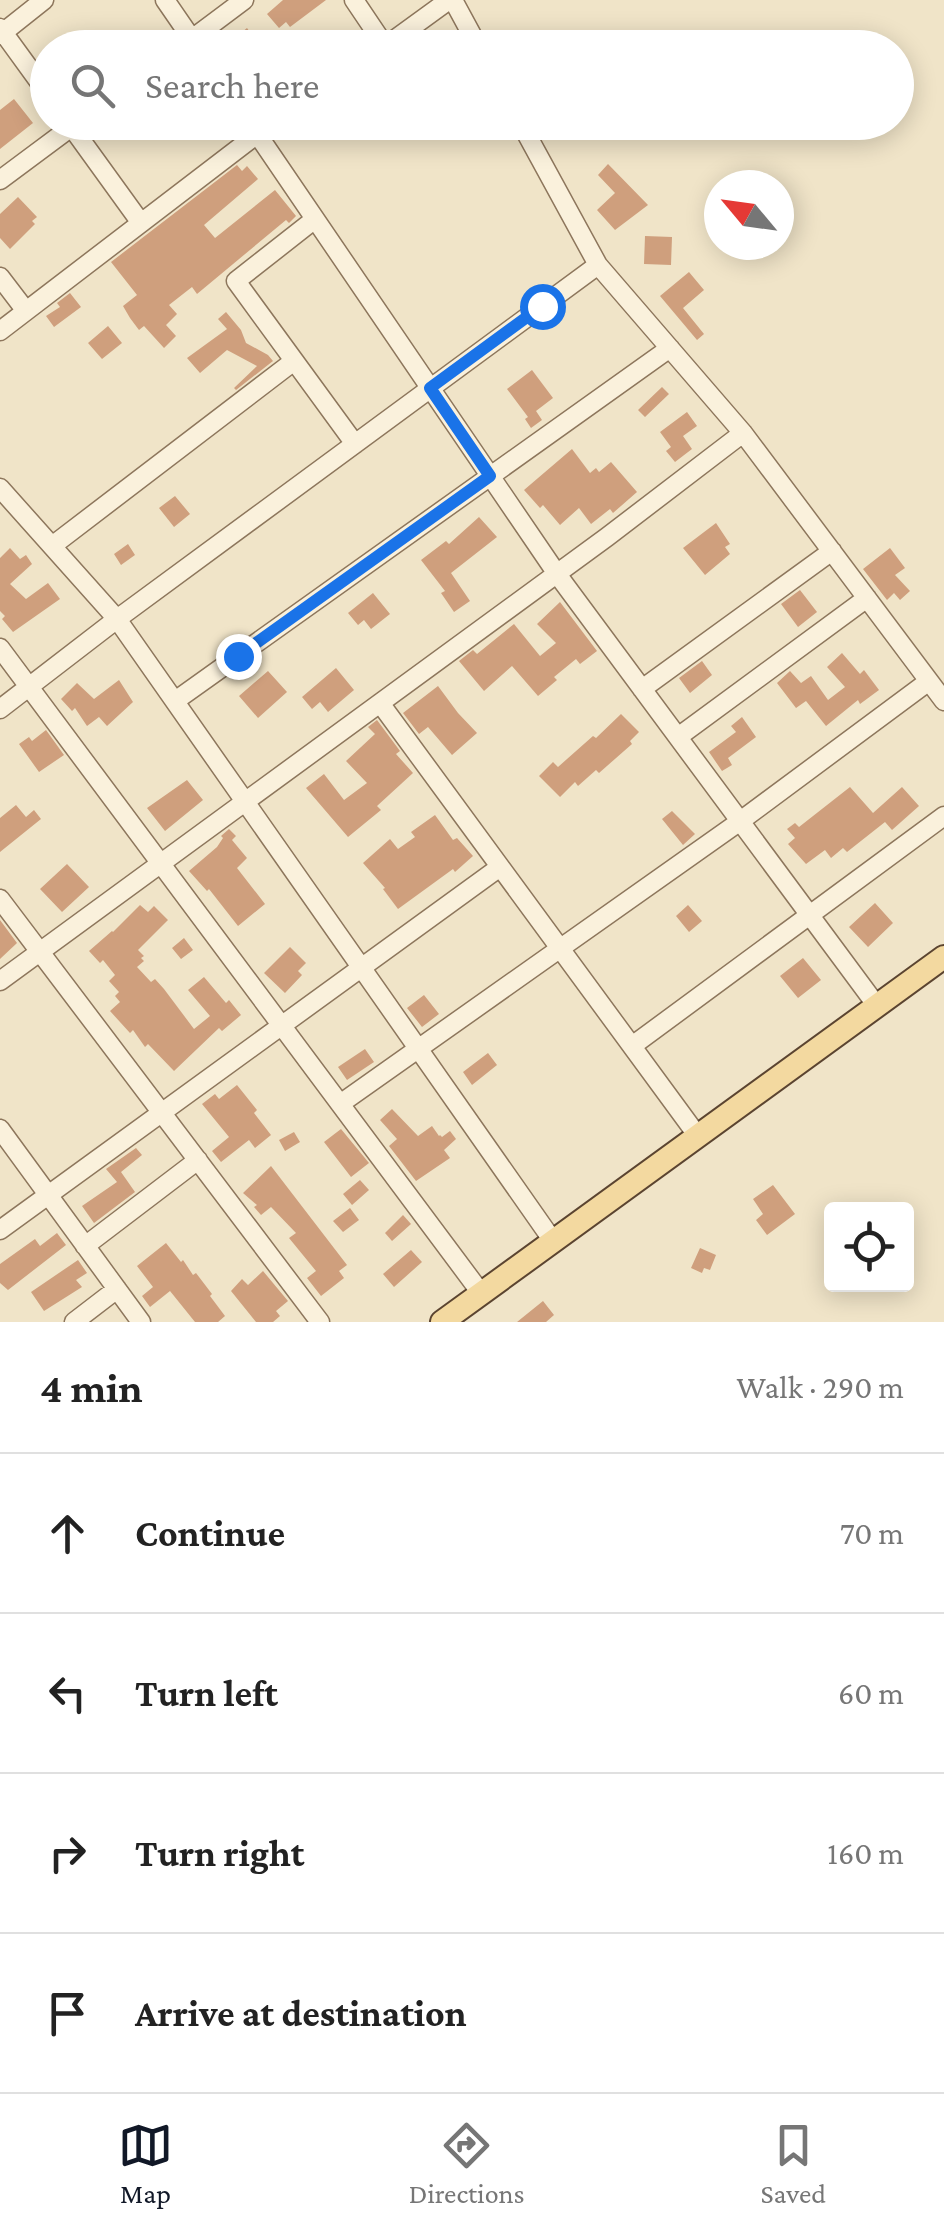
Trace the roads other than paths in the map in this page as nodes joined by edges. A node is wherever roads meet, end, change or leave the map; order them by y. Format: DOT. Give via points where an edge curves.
graph roads {
  1 [pos="44,0"];
  2 [pos="166,0"];
  3 [pos="244,0"];
  4 [pos="354,0"];
  5 [pos="451,0"];
  6 [pos="182,30"];
  7 [pos="208,30"];
  8 [pos="373,30"];
  9 [pos="408,30"];
  10 [pos="468,30"];
  11 [pos="1,32"];
  12 [pos="30,70"];
  13 [pos="52,140"];
  14 [pos="84,140"];
  15 [pos="239,140"];
  16 [pos="261,140"];
  17 [pos="530,140"];
  18 [pos="0,180"];
  19 [pos="315,219"];
  20 [pos="141,223"];
  21 [pos="598,265"];
  22 [pos="0,276"];
  23 [pos="26,311"];
  24 [pos="0,331"];
  25 [pos="670,348"];
  26 [pos="294,361"];
  27 [pos="430,388"];
  28 [pos="743,432"];
  29 [pos="355,444"];
  30 [pos="490,476"];
  31 [pos="0,488"];
  32 [pos="52,546"];
  33 [pos="832,551"];
  34 [pos="557,574"];
  35 [pos="867,598"];
  36 [pos="117,620"];
  37 [pos="0,648"];
  38 [pos="929,681"];
  39 [pos="29,687"];
  40 [pos="642,689"];
  41 [pos="174,701"];
  42 [pos="944,701"];
  43 [pos="380,703"];
  44 [pos="0,709"];
  45 [pos="678,738"];
  46 [pos="245,802"];
  47 [pos="944,816"];
  48 [pos="740,822"];
  49 [pos="161,864"];
  50 [pos="500,866"];
  51 [pos="0,898"];
  52 [pos="809,915"];
  53 [pos="560,948"];
  54 [pos="40,952"];
  55 [pos="944,958"];
  56 [pos="361,967"];
  57 [pos="0,981"];
  58 [pos="878,1006"];
  59 [pos="281,1025"];
  60 [pos="632,1046"];
  61 [pos="418,1049"];
  62 [pos="340,1104"];
  63 [pos="162,1112"];
  64 [pos="0,1129"];
  65 [pos="697,1135"];
  66 [pos="198,1160"];
  67 [pos="48,1195"];
  68 [pos="0,1230"];
  69 [pos="553,1241"];
  70 [pos="85,1246"];
  71 [pos="118,1289"];
  72 [pos="481,1294"];
  73 [pos="74,1322"];
  74 [pos="141,1322"];
  75 [pos="320,1322"];
  76 [pos="442,1322"];
  1 -- 11 [label="street"];
  2 -- 6 [label="street"];
  3 -- 7 [label="street"];
  4 -- 8 [label="street"];
  5 -- 9 [label="street"];
  5 -- 10 [label="street"];
  11 -- 12 [label="street"];
  13 -- 18 [label="street"];
  14 -- 20 [label="street"];
  15 -- 20 [label="street"];
  16 -- 19 [label="street"];
  17 -- 21 [label="street"];
  19 -- 26 [label="street" via="236,282"];
  19 -- 27 [label="street"];
  20 -- 23 [label="street"];
  21 -- 25 [label="street"];
  21 -- 27 [label="street"];
  22 -- 23 [label="street"];
  23 -- 24 [label="street"];
  25 -- 28 [label="street"];
  25 -- 30 [label="street"];
  26 -- 29 [label="street"];
  26 -- 32 [label="street"];
  27 -- 29 [label="street"];
  27 -- 30 [label="street"];
  28 -- 33 [label="street"];
  28 -- 34 [label="street"];
  29 -- 36 [label="street"];
  30 -- 34 [label="street"];
  30 -- 41 [label="street"];
  31 -- 32 [label="street"];
  32 -- 36 [label="street"];
  33 -- 35 [label="street"];
  33 -- 40 [label="street"];
  34 -- 40 [label="street"];
  34 -- 43 [label="street"];
  35 -- 38 [label="street"];
  35 -- 45 [label="street"];
  36 -- 39 [label="street"];
  36 -- 41 [label="street"];
  37 -- 39 [label="street"];
  38 -- 42 [label="street"];
  38 -- 48 [label="street"];
  39 -- 44 [label="street"];
  39 -- 49 [label="street"];
  40 -- 45 [label="street"];
  41 -- 46 [label="street"];
  43 -- 46 [label="street"];
  43 -- 50 [label="street"];
  45 -- 48 [label="street"];
  46 -- 49 [label="street"];
  46 -- 56 [label="street"];
  47 -- 52 [label="street"];
  48 -- 52 [label="street"];
  48 -- 53 [label="street"];
  49 -- 54 [label="street"];
  49 -- 59 [label="street"];
  50 -- 53 [label="street"];
  50 -- 56 [label="street"];
  51 -- 54 [label="street"];
  52 -- 58 [label="street"];
  52 -- 60 [label="street"];
  53 -- 60 [label="street"];
  53 -- 61 [label="street"];
  54 -- 57 [label="street"];
  54 -- 63 [label="street"];
  55 -- 58 [label="main road"];
  56 -- 59 [label="street"];
  56 -- 61 [label="street"];
  58 -- 65 [label="main road"];
  59 -- 62 [label="street"];
  59 -- 63 [label="street"];
  60 -- 65 [label="street"];
  61 -- 62 [label="street"];
  61 -- 69 [label="street"];
  62 -- 72 [label="street"];
  63 -- 66 [label="street"];
  63 -- 67 [label="street"];
  64 -- 67 [label="street"];
  65 -- 69 [label="main road"];
  66 -- 70 [label="street"];
  66 -- 75 [label="street"];
  67 -- 68 [label="street"];
  67 -- 70 [label="street"];
  69 -- 72 [label="main road"];
  70 -- 71 [label="street"];
  71 -- 73 [label="street"];
  71 -- 74 [label="street"];
  72 -- 76 [label="main road"];
}
